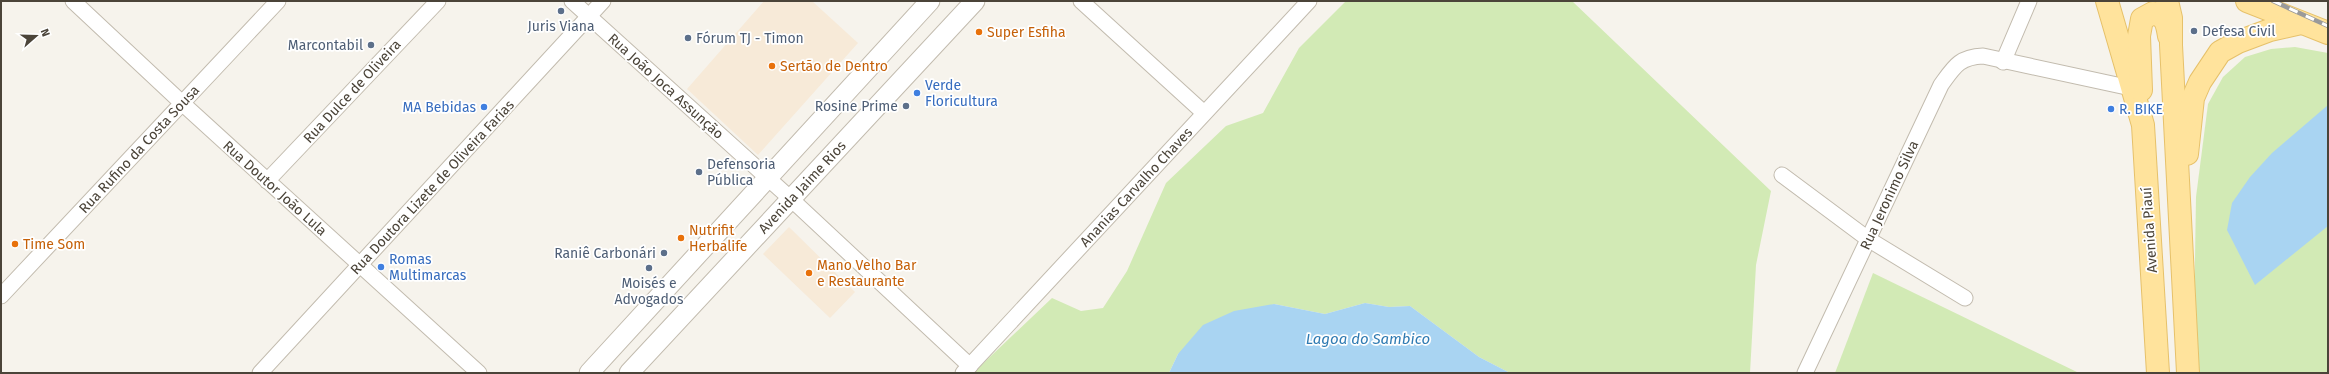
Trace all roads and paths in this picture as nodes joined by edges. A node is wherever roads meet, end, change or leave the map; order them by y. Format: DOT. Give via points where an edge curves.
graph roads {
  1 [pos="73,1"];
  2 [pos="278,1"];
  3 [pos="438,1"];
  4 [pos="572,1"];
  5 [pos="603,1"];
  6 [pos="930,1"];
  7 [pos="975,1"];
  8 [pos="1081,1"];
  9 [pos="1309,1"];
  10 [pos="2029,1"];
  11 [pos="2107,1"];
  12 [pos="2168,1"];
  13 [pos="2247,1"];
  14 [pos="589,16"];
  15 [pos="2301,23"];
  16 [pos="2328,33"];
  17 [pos="2171,45"];
  18 [pos="2003,62"];
  19 [pos="2131,88"];
  20 [pos="182,103"];
  21 [pos="1204,113"];
  22 [pos="2143,125"];
  23 [pos="1782,175"];
  24 [pos="767,178"];
  25 [pos="267,181"];
  26 [pos="791,199"];
  27 [pos="2180,220"];
  28 [pos="1868,239"];
  29 [pos="360,265"];
  30 [pos="1,296"];
  31 [pos="660,298"];
  32 [pos="1965,298"];
  33 [pos="682,318"];
  34 [pos="967,370"];
  35 [pos="260,373"];
  36 [pos="479,373"];
  37 [pos="589,373"];
  38 [pos="629,373"];
  39 [pos="1806,373"];
  40 [pos="2158,373"];
  41 [pos="2188,373"];
  1 -- 20 [label="street, Rua Doutor João Lula"];
  2 -- 20 [label="street, Rua Rufino da Costa Sousa"];
  3 -- 25 [label="street, Rua Dulce de Oliveira"];
  4 -- 14 [label="street, Rua João Joca Assunção"];
  5 -- 14 [label="street, Rua Doutora Lizete de Oliveira Farias"];
  6 -- 24 [label="street"];
  7 -- 26 [label="street, Avenida Jaime Rios"];
  8 -- 21 [label="street"];
  9 -- 21 [label="street, Ananias Carvalho Chaves"];
  10 -- 18 [label="street"];
  11 -- 19 [label="main road, Avenida Piauí"];
  12 -- 17 [label="main road"];
  13 -- 15 [label="main road"];
  14 -- 24 [label="street, Rua João Joca Assunção"];
  14 -- 29 [label="street, Rua Doutora Lizete de Oliveira Farias"];
  15 -- 16 [label="main road"];
  15 -- 27 [label="main road" via="2270,30 2238,42 2220,52 2207,69 2193,98"];
  17 -- 22 [label="main road" via="2166,22 2160,15 2152,13 2142,19 2139,36"];
  17 -- 27 [label="main road"];
  18 -- 19 [label="street, Rua Jeronimo Silva"];
  18 -- 28 [label="street, Rua Jeronimo Silva" via="1983,56 1971,57 1956,64 1941,85"];
  19 -- 22 [label="main road, Avenida Piauí"];
  20 -- 25 [label="street, Rua Doutor João Lula"];
  20 -- 30 [label="street, Rua Rufino da Costa Sousa"];
  21 -- 34 [label="street, Ananias Carvalho Chaves"];
  22 -- 40 [label="main road, Avenida Piauí"];
  23 -- 28 [label="street"];
  24 -- 26 [label="street, Rua João Joca Assunção"];
  24 -- 31 [label="street"];
  25 -- 29 [label="street, Rua Doutor João Lula"];
  26 -- 33 [label="street, Avenida Jaime Rios"];
  26 -- 34 [label="street, Rua João Joca Assunção"];
  27 -- 41 [label="main road"];
  28 -- 32 [label="street"];
  28 -- 39 [label="street, Rua Jeronimo Silva"];
  29 -- 35 [label="street, Rua Doutora Lizete de Oliveira Farias"];
  29 -- 36 [label="street, Rua Doutor João Lula"];
  31 -- 33 [label="street"];
  31 -- 37 [label="street"];
  33 -- 38 [label="street, Avenida Jaime Rios"];
}
